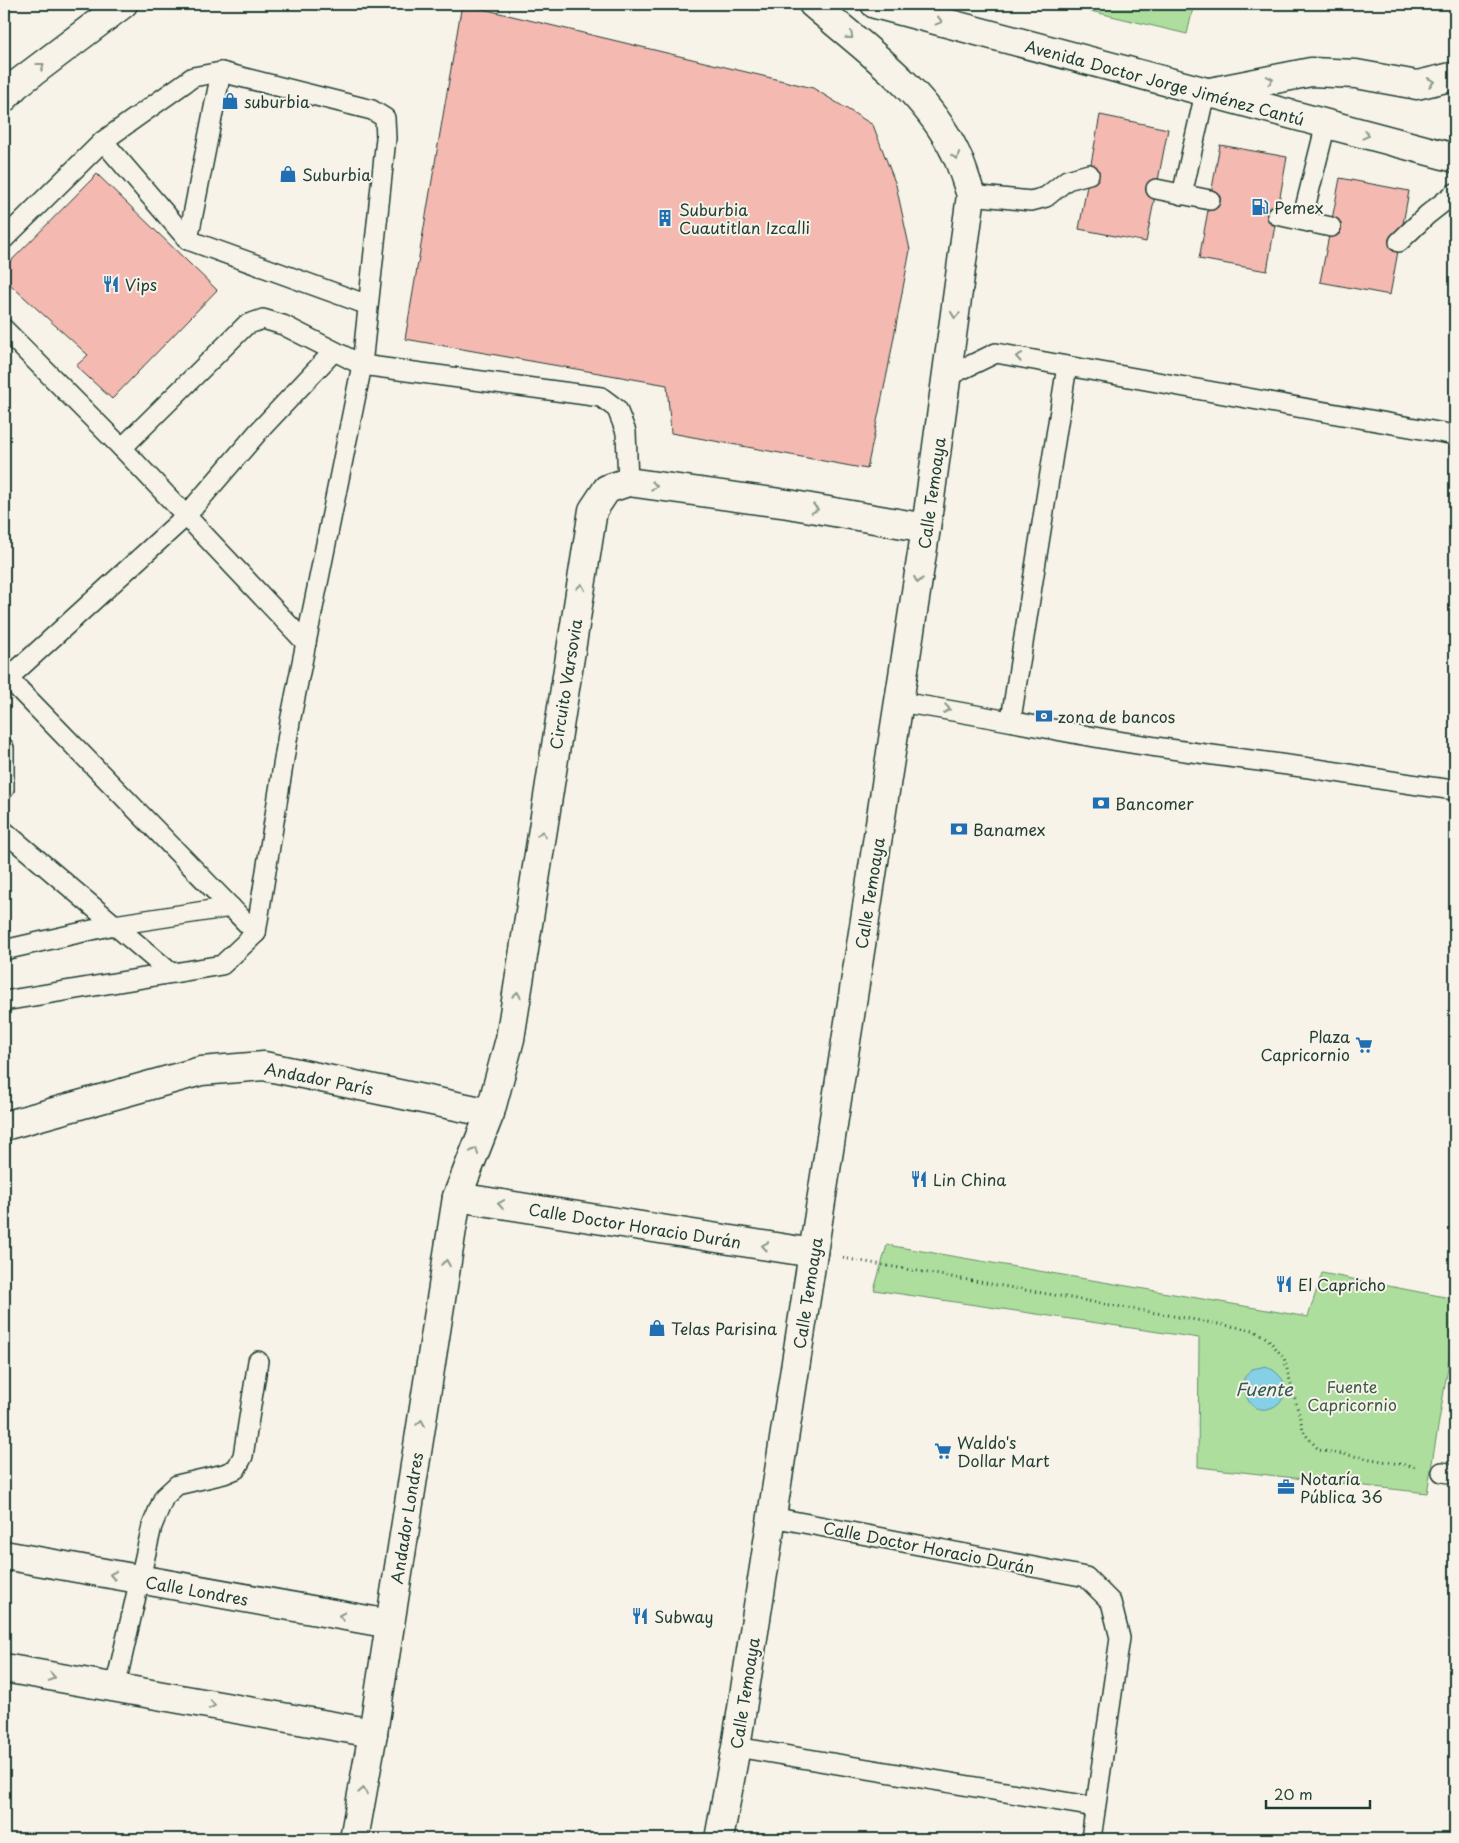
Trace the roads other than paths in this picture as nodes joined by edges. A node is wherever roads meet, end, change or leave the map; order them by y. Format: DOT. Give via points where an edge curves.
graph roads {
  1 [pos="123,4"];
  2 [pos="813,4"];
  3 [pos="875,4"];
  4 [pos="221,72"];
  5 [pos="1455,76"];
  6 [pos="1205,93"];
  7 [pos="4,98"];
  8 [pos="1326,124"];
  9 [pos="103,140"];
  10 [pos="1455,158"];
  11 [pos="1089,174"];
  12 [pos="1156,189"];
  13 [pos="1455,193"];
  14 [pos="971,195"];
  15 [pos="1182,195"];
  16 [pos="1210,200"];
  17 [pos="1277,215"];
  18 [pos="1302,220"];
  19 [pos="1330,227"];
  20 [pos="4,239"];
  21 [pos="188,240"];
  22 [pos="1399,242"];
  23 [pos="368,305"];
  24 [pos="4,328"];
  25 [pos="333,352"];
  26 [pos="362,365"];
  27 [pos="1068,366"];
  28 [pos="946,377"];
  29 [pos="1455,435"];
  30 [pos="122,448"];
  31 [pos="628,482"];
  32 [pos="186,516"];
  33 [pos="926,528"];
  34 [pos="306,644"];
  35 [pos="6,680"];
  36 [pos="899,702"];
  37 [pos="1011,719"];
  38 [pos="4,748"];
  39 [pos="4,789"];
  40 [pos="1455,790"];
  41 [pos="4,831"];
  42 [pos="231,907"];
  43 [pos="114,925"];
  44 [pos="256,933"];
  45 [pos="4,950"];
  46 [pos="172,973"];
  47 [pos="4,1002"];
  48 [pos="490,1113"];
  49 [pos="4,1126"];
  50 [pos="457,1197"];
  51 [pos="813,1253"];
  52 [pos="258,1361"];
  53 [pos="772,1517"];
  54 [pos="4,1555"];
  55 [pos="140,1580"];
  56 [pos="390,1624"];
  57 [pos="4,1668"];
  58 [pos="115,1688"];
  59 [pos="373,1733"];
  60 [pos="736,1747"];
  61 [pos="1096,1807"];
  62 [pos="354,1839"];
  63 [pos="719,1839"];
  64 [pos="1091,1839"];
  7 -- 1 [label="street, one-way" via="16,85"];
  2 -- 14 [label="street, Calle Temoaya, one-way" via="900,79 928,109 955,151"];
  3 -- 6 [label="street, Avenida Doctor Jorge Jiménez Cantú, one-way"];
  4 -- 9 [label="lane" via="193,77"];
  4 -- 21 [label="lane"];
  4 -- 23 [label="lane" via="372,110 385,118 386,138"];
  6 -- 5 [label="street, one-way" via="1310,72 1356,74 1417,85"];
  6 -- 8 [label="street, Avenida Doctor Jorge Jiménez Cantú"];
  6 -- 15 [label="lane"];
  8 -- 10 [label="street, Avenida Doctor Jorge Jiménez Cantú, one-way"];
  8 -- 18 [label="lane"];
  9 -- 20 [label="lane"];
  9 -- 21 [label="lane"];
  11 -- 14 [label="lane" via="1067,180 1046,197 1031,200"];
  12 -- 15 [label="lane"];
  13 -- 22 [label="lane"];
  14 -- 28 [label="street, Calle Temoaya, one-way"];
  15 -- 16 [label="lane"];
  17 -- 18 [label="lane"];
  18 -- 19 [label="lane"];
  21 -- 23 [label="lane"];
  23 -- 26 [label="lane"];
  24 -- 30 [label="lane"];
  25 -- 26 [label="lane"];
  25 -- 30 [label="lane" via="283,325 263,319 246,325"];
  25 -- 32 [label="lane"];
  26 -- 31 [label="lane" via="601,397 617,409 626,432"];
  26 -- 34 [label="lane"];
  27 -- 28 [label="lane, one-way" via="996,353"];
  27 -- 29 [label="lane"];
  27 -- 37 [label="lane"];
  28 -- 33 [label="street, Calle Temoaya"];
  30 -- 32 [label="lane"];
  31 -- 33 [label="street, Circuito Varsovia, one-way" via="788,504"];
  48 -- 31 [label="street, Circuito Varsovia, one-way" via="510,1039 593,510 606,489"];
  32 -- 34 [label="lane"];
  32 -- 35 [label="lane"];
  33 -- 36 [label="street, Calle Temoaya, one-way"];
  34 -- 44 [label="lane"];
  35 -- 42 [label="lane"];
  36 -- 37 [label="lane, one-way"];
  36 -- 51 [label="street, Calle Temoaya"];
  37 -- 40 [label="lane" via="1153,746"];
  38 -- 39 [label="lane"];
  41 -- 43 [label="lane"];
  42 -- 43 [label="lane"];
  42 -- 44 [label="lane"];
  43 -- 45 [label="lane"];
  43 -- 46 [label="lane"];
  44 -- 46 [label="lane" via="222,965"];
  46 -- 47 [label="lane"];
  48 -- 49 [label="street, Andador París" via="264,1066 201,1071"];
  50 -- 48 [label="street, Circuito Varsovia, one-way"];
  51 -- 50 [label="street, Calle Doctor Horacio Durán, one-way"];
  56 -- 50 [label="street, Andador Londres, one-way"];
  51 -- 53 [label="street, Calle Temoaya"];
  52 -- 55 [label="lane" via="243,1456 236,1469 177,1485 164,1497 152,1526"];
  53 -- 60 [label="street, Calle Temoaya"];
  53 -- 61 [label="lane, Calle Doctor Horacio Durán" via="1086,1577 1111,1602 1120,1638"];
  55 -- 54 [label="street, Calle Londres, one-way"];
  56 -- 55 [label="street, Calle Londres, one-way"];
  55 -- 58 [label="lane"];
  56 -- 59 [label="street, Andador Londres"];
  57 -- 58 [label="street, one-way"];
  58 -- 59 [label="street, one-way"];
  62 -- 59 [label="street, Andador Londres, one-way"];
  60 -- 61 [label="lane"];
  60 -- 63 [label="street, Calle Temoaya"];
  61 -- 64 [label="lane"];
}
